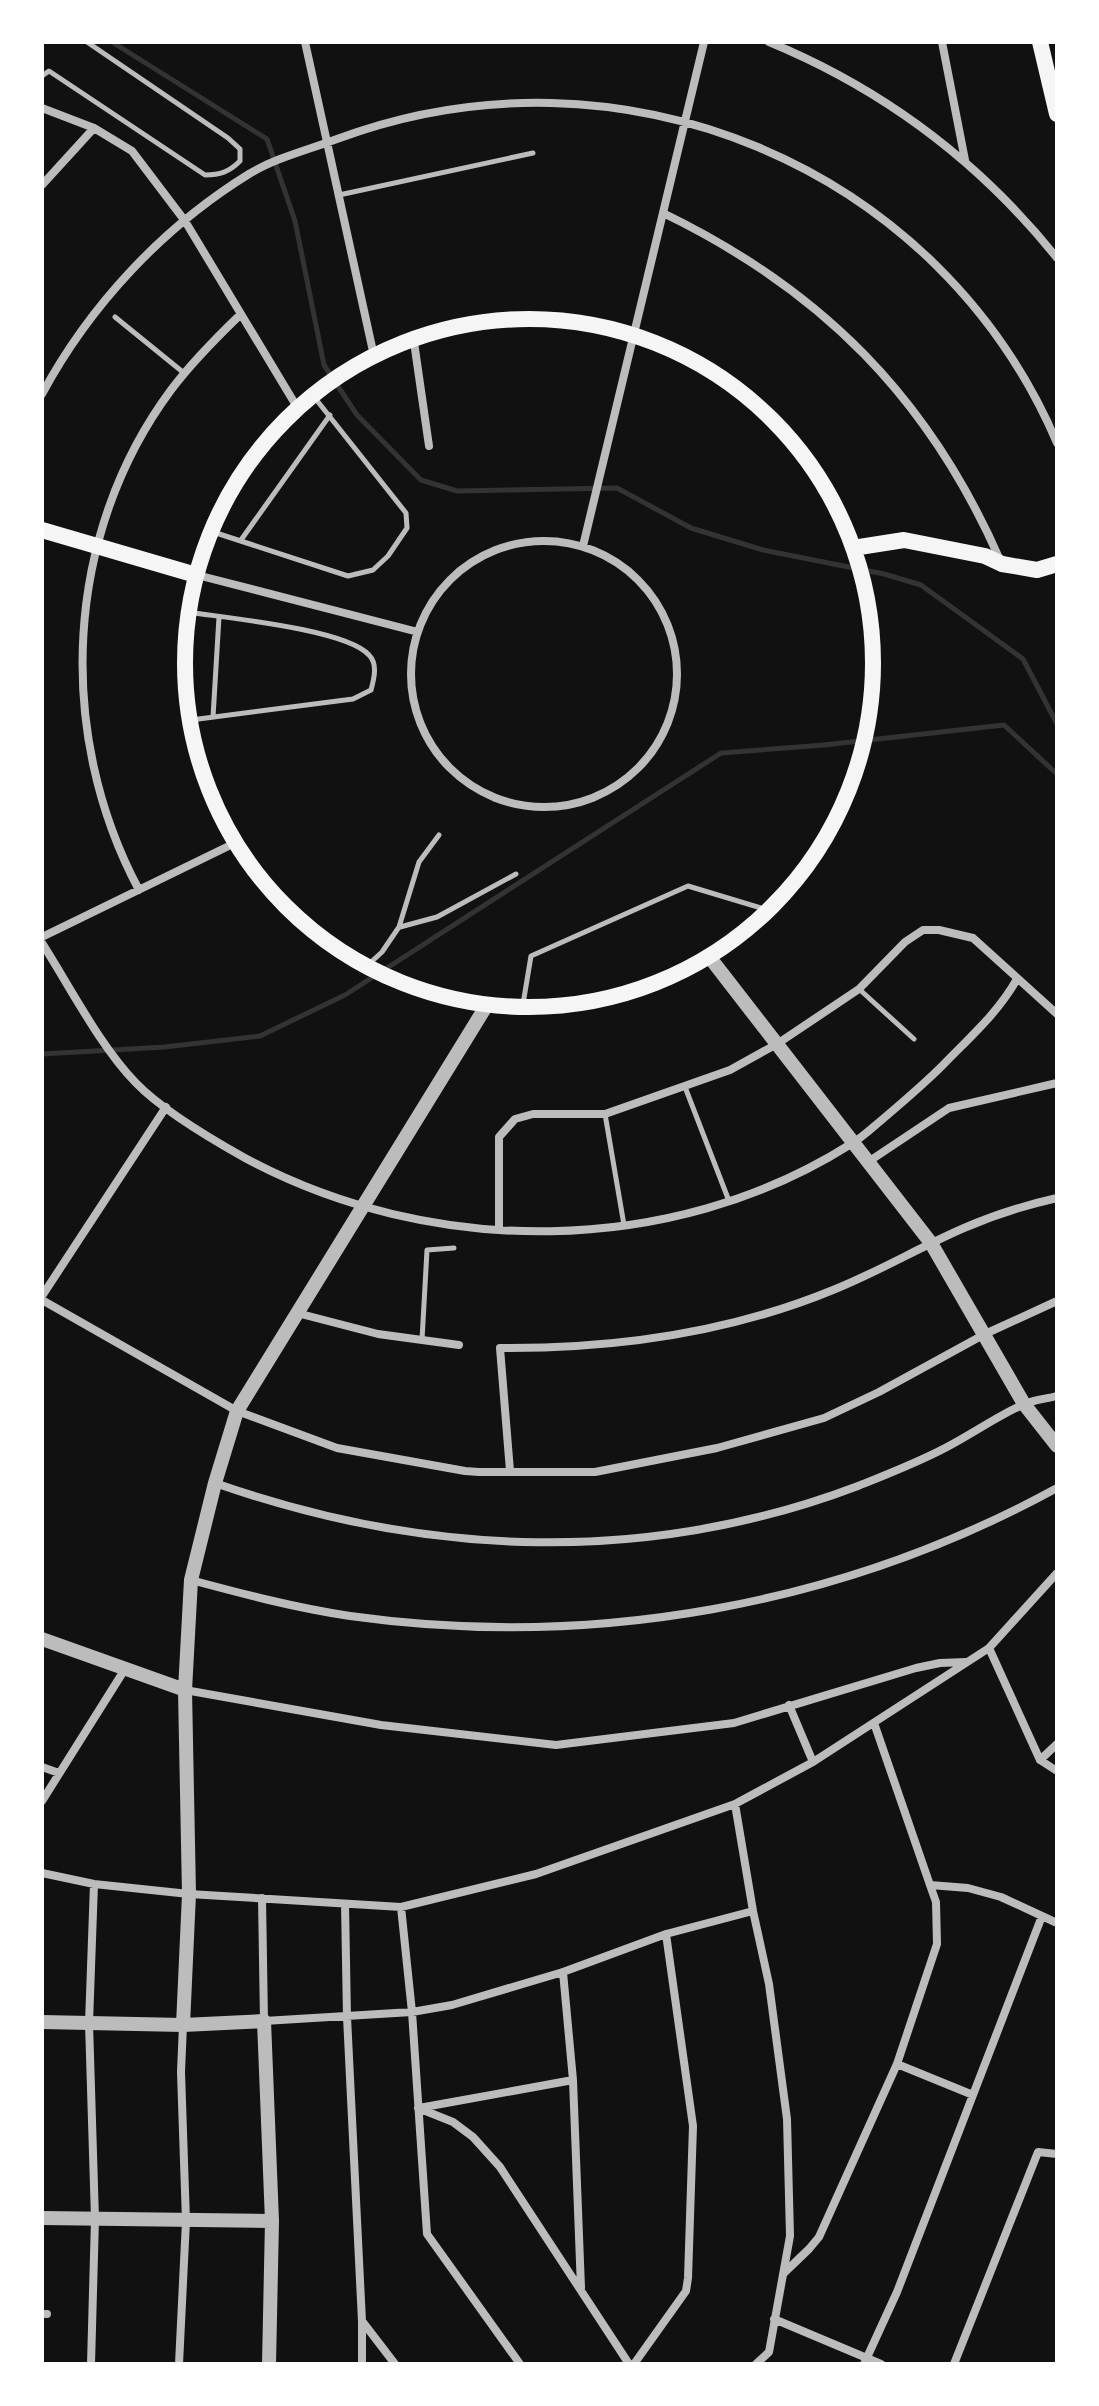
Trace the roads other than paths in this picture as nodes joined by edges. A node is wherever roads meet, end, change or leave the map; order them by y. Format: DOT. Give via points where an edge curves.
graph roads {
  1 [pos="87,42"];
  2 [pos="305,42"];
  3 [pos="704,42"];
  4 [pos="769,42"];
  5 [pos="942,42"];
  6 [pos="1040,42"];
  7 [pos="42,76"];
  8 [pos="1053,79"];
  9 [pos="42,108"];
  10 [pos="1057,114"];
  11 [pos="685,121"];
  12 [pos="94,128"];
  13 [pos="327,142"];
  14 [pos="533,153"];
  15 [pos="965,161"];
  16 [pos="42,185"];
  17 [pos="339,195"];
  18 [pos="663,213"];
  19 [pos="185,221"];
  20 [pos="1057,258"];
  21 [pos="241,314"];
  22 [pos="115,317"];
  23 [pos="634,334"];
  24 [pos="414,342"];
  25 [pos="374,356"];
  26 [pos="184,373"];
  27 [pos="317,389"];
  28 [pos="42,394"];
  29 [pos="297,407"];
  30 [pos="330,415"];
  31 [pos="1057,443"];
  32 [pos="429,446"];
  33 [pos="42,530"];
  34 [pos="210,531"];
  35 [pos="241,540"];
  36 [pos="97,546"];
  37 [pos="583,546"];
  38 [pos="854,554"];
  39 [pos="1002,564"];
  40 [pos="1057,564"];
  41 [pos="196,575"];
  42 [pos="188,612"];
  43 [pos="219,617"];
  44 [pos="418,632"];
  45 [pos="213,717"];
  46 [pos="191,720"];
  47 [pos="439,835"];
  48 [pos="237,842"];
  49 [pos="516,874"];
  50 [pos="139,890"];
  51 [pos="771,911"];
  52 [pos="399,927"];
  53 [pos="42,940"];
  54 [pos="711,959"];
  55 [pos="369,964"];
  56 [pos="1017,979"];
  57 [pos="859,989"];
  58 [pos="485,1008"];
  59 [pos="522,1010"];
  60 [pos="1057,1014"];
  61 [pos="914,1039"];
  62 [pos="777,1044"];
  63 [pos="1057,1083"];
  64 [pos="685,1087"];
  65 [pos="166,1107"];
  66 [pos="605,1114"];
  67 [pos="854,1143"];
  68 [pos="868,1162"];
  69 [pos="1057,1198"];
  70 [pos="729,1201"];
  71 [pos="364,1205"];
  72 [pos="624,1225"];
  73 [pos="499,1230"];
  74 [pos="931,1243"];
  75 [pos="454,1248"];
  76 [pos="42,1298"];
  77 [pos="1057,1301"];
  78 [pos="297,1313"];
  79 [pos="985,1334"];
  80 [pos="422,1341"];
  81 [pos="459,1345"];
  82 [pos="1057,1396"];
  83 [pos="1024,1404"];
  84 [pos="237,1411"];
  85 [pos="1057,1446"];
  86 [pos="510,1471"];
  87 [pos="215,1483"];
  88 [pos="1057,1488"];
  89 [pos="1057,1573"];
  90 [pos="191,1580"];
  91 [pos="42,1639"];
  92 [pos="989,1648"];
  93 [pos="968,1662"];
  94 [pos="125,1669"];
  95 [pos="185,1690"];
  96 [pos="789,1705"];
  97 [pos="874,1723"];
  98 [pos="1057,1744"];
  99 [pos="1040,1760"];
  100 [pos="813,1762"];
  101 [pos="42,1767"];
  102 [pos="1057,1771"];
  103 [pos="59,1773"];
  104 [pos="42,1801"];
  105 [pos="735,1804"];
  106 [pos="42,1873"];
  107 [pos="94,1884"];
  108 [pos="930,1885"];
  109 [pos="189,1894"];
  110 [pos="262,1898"];
  111 [pos="345,1904"];
  112 [pos="401,1907"];
  113 [pos="753,1911"];
  114 [pos="1042,1916"];
  115 [pos="1057,1923"];
  116 [pos="666,1934"];
  117 [pos="563,1972"];
  118 [pos="412,2012"];
  119 [pos="347,2017"];
  120 [pos="264,2021"];
  121 [pos="42,2022"];
  122 [pos="89,2023"];
  123 [pos="183,2025"];
  124 [pos="897,2064"];
  125 [pos="573,2080"];
  126 [pos="973,2095"];
  127 [pos="418,2108"];
  128 [pos="1057,2154"];
  129 [pos="42,2218"];
  130 [pos="95,2219"];
  131 [pos="186,2221"];
  132 [pos="272,2221"];
  133 [pos="783,2274"];
  134 [pos="581,2289"];
  135 [pos="774,2319"];
  136 [pos="362,2321"];
  137 [pos="769,2352"];
  138 [pos="865,2361"];
  139 [pos="91,2364"];
  140 [pos="179,2364"];
  141 [pos="269,2364"];
  142 [pos="362,2364"];
  143 [pos="395,2364"];
  144 [pos="520,2364"];
  145 [pos="632,2364"];
  146 [pos="756,2364"];
  147 [pos="765,2364"];
  148 [pos="881,2364"];
  149 [pos="954,2364"];
  1 -- 7 [label="lane" via="228,138 240,149 240,161 219,175 205,175 49,71"];
  2 -- 13 [label="street"];
  3 -- 11 [label="street"];
  4 -- 15 [label="street" via="870,92"];
  5 -- 15 [label="street"];
  6 -- 8 [label="main road"];
  8 -- 10 [label="main road"];
  9 -- 12 [label="street"];
  11 -- 13 [label="street" via="601,105 520,102 440,110"];
  11 -- 18 [label="street"];
  11 -- 31 [label="street" via="787,160 853,198 914,245 991,330"];
  12 -- 16 [label="street"];
  12 -- 19 [label="street" via="132,151"];
  13 -- 17 [label="street"];
  13 -- 19 [label="street" via="251,172"];
  14 -- 17 [label="lane"];
  15 -- 20 [label="street"];
  17 -- 25 [label="street"];
  18 -- 23 [label="street"];
  18 -- 39 [label="street" via="729,247 792,289 850,339 919,417 949,460"];
  19 -- 21 [label="street"];
  19 -- 28 [label="street" via="98,309"];
  21 -- 26 [label="street"];
  21 -- 29 [label="street"];
  22 -- 26 [label="lane"];
  23 -- 24 [label="main road" via="575,324 515,323"];
  23 -- 37 [label="street"];
  23 -- 38 [label="main road" via="727,374 787,425 820,470"];
  24 -- 25 [label="main road"];
  24 -- 32 [label="street"];
  25 -- 27 [label="main road"];
  26 -- 36 [label="street" via="133,452"];
  27 -- 29 [label="main road"];
  27 -- 30 [label="lane"];
  29 -- 34 [label="main road" via="258,447"];
  30 -- 35 [label="lane"];
  30 -- 35 [label="lane" via="406,513 407,528 388,556 373,570 348,576"];
  33 -- 36 [label="main road"];
  34 -- 35 [label="lane"];
  34 -- 41 [label="main road"];
  36 -- 41 [label="main road"];
  36 -- 50 [label="street" via="84,622 86,731 101,802"];
  37 -- 44 [label="street" via="554,539 516,542 481,555 451,577 428,607"];
  37 -- 44 [label="street" via="627,567 655,597 673,634 679,675 672,715 654,752 625,781 589,801 549,808 509,803 471,786 441,759 420,723 411,683"];
  38 -- 39 [label="main road" via="904,540"];
  38 -- 51 [label="main road" via="866,716 860,749 827,836"];
  39 -- 40 [label="main road" via="1037,570"];
  41 -- 42 [label="main road"];
  41 -- 44 [label="street"];
  42 -- 43 [label="lane"];
  42 -- 46 [label="main road" via="185,670"];
  43 -- 45 [label="lane"];
  43 -- 45 [label="lane" via="320,633 358,645 372,657 375,675 371,690 353,699"];
  45 -- 46 [label="lane"];
  46 -- 48 [label="main road" via="210,788"];
  47 -- 52 [label="lane" via="419,862"];
  48 -- 50 [label="street"];
  48 -- 55 [label="main road" via="295,912"];
  49 -- 52 [label="lane" via="437,917"];
  50 -- 53 [label="street"];
  51 -- 54 [label="main road"];
  51 -- 59 [label="lane" via="688,886 531,956"];
  52 -- 55 [label="lane"];
  53 -- 65 [label="street" via="106,1044 136,1083"];
  54 -- 59 [label="main road" via="616,1000"];
  54 -- 62 [label="street"];
  55 -- 58 [label="main road" via="395,981"];
  56 -- 57 [label="street" via="973,938 923,930"];
  56 -- 60 [label="street"];
  56 -- 67 [label="street" via="1000,1007 923,1085"];
  57 -- 61 [label="lane"];
  57 -- 62 [label="street"];
  58 -- 59 [label="main road"];
  58 -- 71 [label="street"];
  62 -- 64 [label="street"];
  62 -- 67 [label="street"];
  63 -- 68 [label="street" via="949,1108"];
  64 -- 66 [label="street"];
  64 -- 70 [label="lane"];
  65 -- 71 [label="street" via="263,1167"];
  65 -- 76 [label="street"];
  66 -- 72 [label="lane"];
  66 -- 73 [label="street" via="515,1119 499,1137"];
  67 -- 68 [label="street"];
  67 -- 70 [label="street"];
  68 -- 74 [label="street"];
  69 -- 74 [label="street"];
  70 -- 72 [label="street"];
  71 -- 73 [label="street" via="451,1226"];
  71 -- 78 [label="street"];
  72 -- 73 [label="street"];
  74 -- 79 [label="street"];
  74 -- 86 [label="street" via="832,1291 721,1326 632,1343 500,1348"];
  75 -- 80 [label="lane" via="427,1250"];
  76 -- 84 [label="street"];
  77 -- 79 [label="street"];
  78 -- 80 [label="street"];
  78 -- 84 [label="street"];
  79 -- 83 [label="street"];
  79 -- 86 [label="street" via="824,1418 717,1448 595,1472"];
  80 -- 81 [label="street"];
  82 -- 83 [label="street"];
  83 -- 85 [label="street"];
  83 -- 87 [label="street" via="942,1450 856,1487 736,1521 628,1539 534,1543 426,1536 304,1512"];
  84 -- 86 [label="street" via="337,1448 465,1471"];
  84 -- 87 [label="street"];
  87 -- 90 [label="street"];
  88 -- 90 [label="street" via="933,1547 831,1583 725,1608 617,1623 510,1628 402,1622 295,1606"];
  89 -- 92 [label="street"];
  90 -- 95 [label="street"];
  91 -- 94 [label="street"];
  92 -- 93 [label="street"];
  92 -- 99 [label="street"];
  93 -- 96 [label="street" via="916,1668"];
  93 -- 97 [label="street"];
  94 -- 95 [label="street"];
  94 -- 103 [label="street"];
  95 -- 96 [label="street" via="381,1725 556,1745 734,1723"];
  95 -- 109 [label="street"];
  96 -- 100 [label="street"];
  97 -- 100 [label="street"];
  97 -- 108 [label="street"];
  98 -- 99 [label="street"];
  99 -- 102 [label="street"];
  100 -- 105 [label="street"];
  101 -- 103 [label="street"];
  103 -- 104 [label="street"];
  105 -- 112 [label="street" via="536,1874"];
  105 -- 113 [label="street"];
  106 -- 107 [label="street"];
  107 -- 109 [label="street"];
  107 -- 122 [label="street"];
  108 -- 114 [label="street" via="990,1894"];
  108 -- 124 [label="street" via="937,1944"];
  109 -- 110 [label="street"];
  109 -- 123 [label="street"];
  110 -- 111 [label="street"];
  110 -- 120 [label="street"];
  111 -- 112 [label="street"];
  111 -- 119 [label="street"];
  112 -- 118 [label="street"];
  113 -- 116 [label="street"];
  113 -- 133 [label="street" via="769,1984 787,2119 790,2236"];
  114 -- 115 [label="street"];
  114 -- 126 [label="street"];
  116 -- 117 [label="street"];
  116 -- 145 [label="street" via="693,2126 688,2278 686,2291"];
  117 -- 118 [label="street"];
  117 -- 125 [label="street"];
  118 -- 119 [label="street"];
  118 -- 127 [label="street"];
  119 -- 120 [label="street"];
  119 -- 136 [label="street"];
  120 -- 123 [label="street"];
  120 -- 132 [label="street"];
  121 -- 122 [label="street"];
  122 -- 123 [label="street"];
  122 -- 130 [label="street"];
  123 -- 131 [label="street"];
  124 -- 126 [label="street"];
  124 -- 133 [label="street" via="819,2237"];
  125 -- 127 [label="street"];
  125 -- 134 [label="street"];
  126 -- 138 [label="street"];
  127 -- 134 [label="street" via="453,2122 482,2147"];
  127 -- 144 [label="street" via="427,2234"];
  128 -- 149 [label="street" via="1038,2152"];
  129 -- 130 [label="street"];
  130 -- 131 [label="street"];
  130 -- 139 [label="street"];
  131 -- 132 [label="street"];
  131 -- 140 [label="street"];
  132 -- 141 [label="street"];
  133 -- 135 [label="street"];
  134 -- 145 [label="street"];
  135 -- 137 [label="street"];
  135 -- 138 [label="street"];
  136 -- 142 [label="street"];
  136 -- 143 [label="street"];
  137 -- 146 [label="street"];
  137 -- 147 [label="street"];
  138 -- 148 [label="street"];
}
